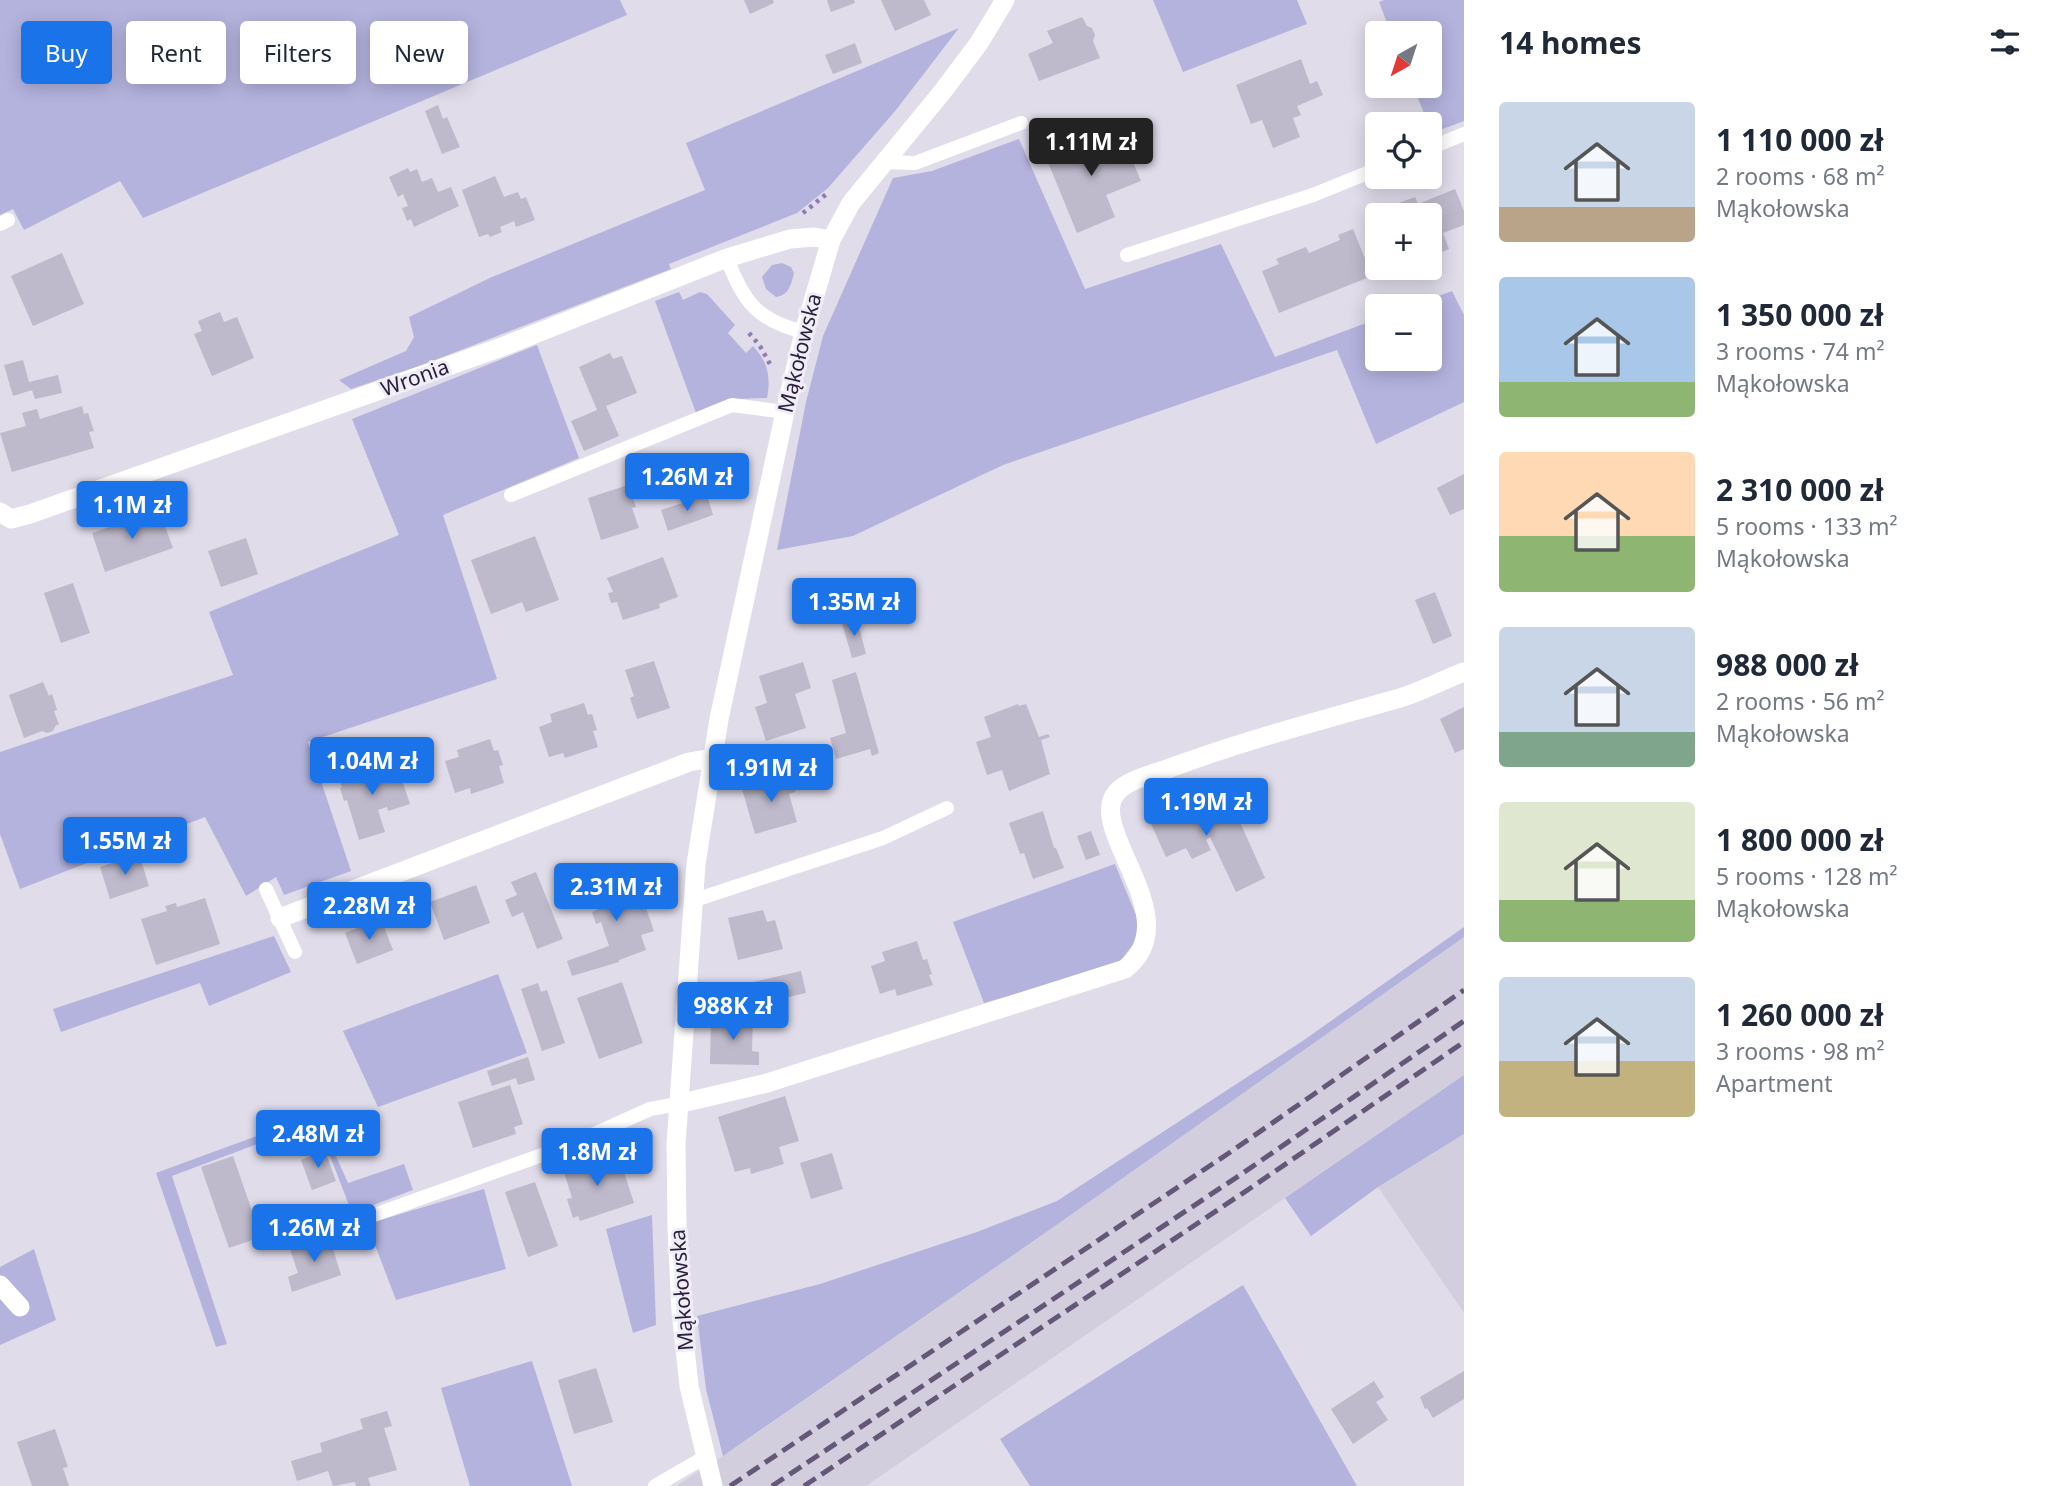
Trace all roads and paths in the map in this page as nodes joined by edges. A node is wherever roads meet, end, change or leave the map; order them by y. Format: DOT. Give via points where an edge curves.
graph roads {
  1 [pos="1005,0"];
  2 [pos="1021,123"];
  3 [pos="1464,134"];
  4 [pos="1442,143"];
  5 [pos="883,162"];
  6 [pos="1365,174"];
  7 [pos="831,191"];
  8 [pos="799,216"];
  9 [pos="831,240"];
  10 [pos="1127,256"];
  11 [pos="727,258"];
  12 [pos="744,328"];
  13 [pos="804,332"];
  14 [pos="760,346"];
  15 [pos="785,412"];
  16 [pos="511,495"];
  17 [pos="4,518"];
  18 [pos="1464,671"];
  19 [pos="712,758"];
  20 [pos="947,807"];
  21 [pos="266,889"];
  22 [pos="692,901"];
  23 [pos="281,918"];
  24 [pos="295,952"];
  25 [pos="678,1104"];
  26 [pos="371,1216"];
  27 [pos="0,1285"];
  28 [pos="20,1307"];
  29 [pos="705,1457"];
  30 [pos="655,1486"];
  31 [pos="713,1486"];
  1 -- 5 [label="street, Mąkołowska" via="965,62"];
  2 -- 5 [label="lane" via="915,163"];
  3 -- 4 [label="lane"];
  5 -- 9 [label="street, Mąkołowska" via="851,203"];
  6 -- 10 [label="lane"];
  7 -- 8 [label="path"];
  9 -- 11 [label="street, Wronia" via="790,239"];
  9 -- 13 [label="street, Mąkołowska"];
  11 -- 13 [label="lane" via="745,298 766,319"];
  11 -- 17 [label="street, Wronia" via="499,348"];
  12 -- 14 [label="path"];
  13 -- 15 [label="street, Mąkołowska"];
  15 -- 16 [label="lane" via="732,405"];
  15 -- 19 [label="street, Mąkołowska"];
  18 -- 25 [label="street" via="1403,697 1193,760 1117,792 1110,804 1112,822 1141,896 1147,937 1140,954 1125,969 767,1083"];
  19 -- 22 [label="street, Mąkołowska"];
  19 -- 23 [label="street" via="689,762"];
  20 -- 22 [label="lane" via="883,838"];
  21 -- 23 [label="lane"];
  22 -- 25 [label="street, Mąkołowska"];
  23 -- 24 [label="lane"];
  25 -- 26 [label="lane" via="650,1109 570,1145"];
  25 -- 29 [label="street, Mąkołowska" via="681,1311"];
  27 -- 28 [label="street"];
  29 -- 30 [label="lane"];
  29 -- 31 [label="street, Mąkołowska"];
}
